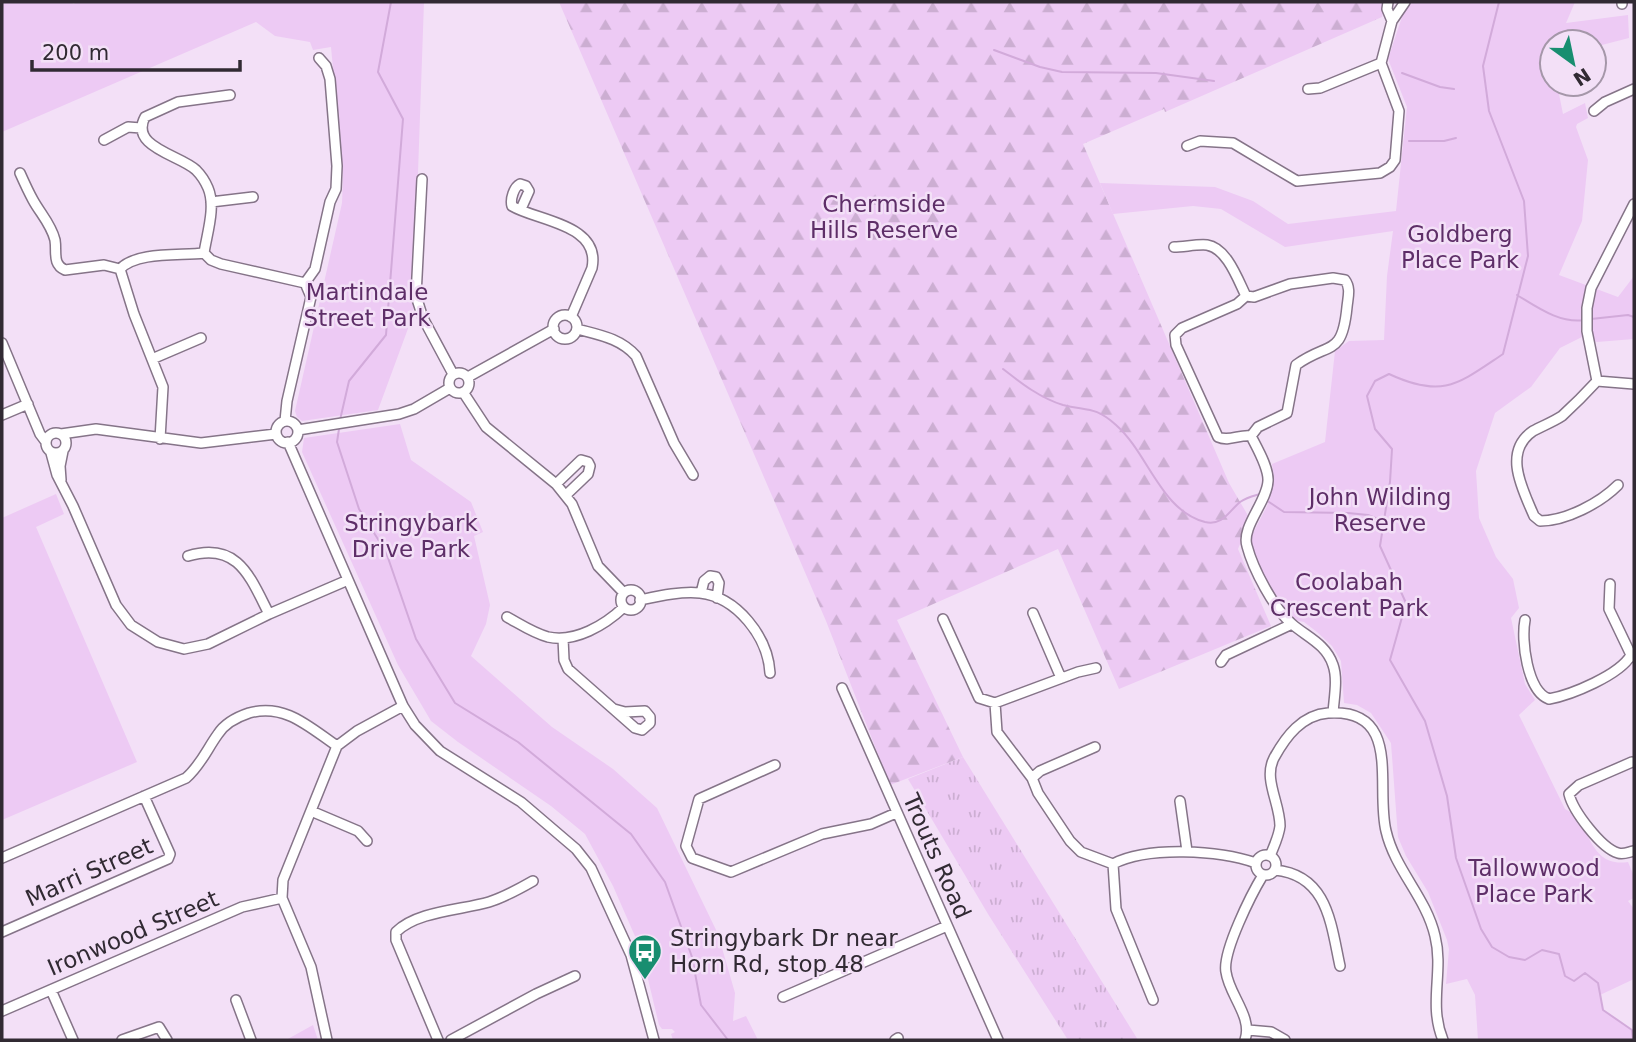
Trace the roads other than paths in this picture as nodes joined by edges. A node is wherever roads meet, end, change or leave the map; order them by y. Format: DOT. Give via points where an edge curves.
graph roads {
  1 [pos="1388,2"];
  2 [pos="1405,2"];
  3 [pos="1392,21"];
  4 [pos="318,58"];
  5 [pos="1381,63"];
  6 [pos="1308,89"];
  7 [pos="1634,89"];
  8 [pos="230,95"];
  9 [pos="1594,111"];
  10 [pos="141,128"];
  11 [pos="104,140"];
  12 [pos="1186,146"];
  13 [pos="20,173"];
  14 [pos="422,178"];
  15 [pos="253,197"];
  16 [pos="211,202"];
  17 [pos="1634,204"];
  18 [pos="521,209"];
  19 [pos="1174,247"];
  20 [pos="204,253"];
  21 [pos="120,269"];
  22 [pos="305,284"];
  23 [pos="1246,296"];
  24 [pos="571,317"];
  25 [pos="554,329"];
  26 [pos="577,329"];
  27 [pos="201,338"];
  28 [pos="2,343"];
  29 [pos="152,359"];
  30 [pos="453,374"];
  31 [pos="468,377"];
  32 [pos="1597,382"];
  33 [pos="1634,384"];
  34 [pos="450,388"];
  35 [pos="463,392"];
  36 [pos="28,404"];
  37 [pos="2,415"];
  38 [pos="285,421"];
  39 [pos="36,423"];
  40 [pos="298,430"];
  41 [pos="276,434"];
  42 [pos="1251,436"];
  43 [pos="160,439"];
  44 [pos="61,441"];
  45 [pos="46,442"];
  46 [pos="288,442"];
  47 [pos="51,453"];
  48 [pos="693,475"];
  49 [pos="61,482"];
  50 [pos="556,484"];
  51 [pos="1618,485"];
  52 [pos="566,495"];
  53 [pos="188,556"];
  54 [pos="348,580"];
  55 [pos="1610,584"];
  56 [pos="624,593"];
  57 [pos="701,593"];
  58 [pos="717,598"];
  59 [pos="640,600"];
  60 [pos="624,607"];
  61 [pos="1033,613"];
  62 [pos="269,614"];
  63 [pos="507,617"];
  64 [pos="943,619"];
  65 [pos="1525,620"];
  66 [pos="1292,624"];
  67 [pos="564,638"];
  68 [pos="1632,656"];
  69 [pos="1221,662"];
  70 [pos="1096,668"];
  71 [pos="770,673"];
  72 [pos="1061,678"];
  73 [pos="842,688"];
  74 [pos="995,703"];
  75 [pos="403,706"];
  76 [pos="614,709"];
  77 [pos="1333,713"];
  78 [pos="337,746"];
  79 [pos="1095,747"];
  80 [pos="1632,762"];
  81 [pos="775,765"];
  82 [pos="1032,778"];
  83 [pos="144,796"];
  84 [pos="1180,801"];
  85 [pos="311,811"];
  86 [pos="896,813"];
  87 [pos="368,841"];
  88 [pos="1634,851"];
  89 [pos="1187,852"];
  90 [pos="1270,856"];
  91 [pos="2,858"];
  92 [pos="1256,863"];
  93 [pos="1113,864"];
  94 [pos="1275,870"];
  95 [pos="1263,875"];
  96 [pos="533,881"];
  97 [pos="282,898"];
  98 [pos="947,926"];
  99 [pos="2,932"];
  100 [pos="1340,966"];
  101 [pos="575,976"];
  102 [pos="51,990"];
  103 [pos="783,997"];
  104 [pos="236,1000"];
  105 [pos="1153,1000"];
  106 [pos="3,1009"];
  107 [pos="1246,1035"];
  108 [pos="73,1040"];
  109 [pos="122,1040"];
  110 [pos="167,1040"];
  111 [pos="251,1040"];
  112 [pos="327,1040"];
  113 [pos="438,1040"];
  114 [pos="451,1040"];
  115 [pos="654,1040"];
  116 [pos="998,1040"];
  117 [pos="1284,1040"];
  118 [pos="1443,1040"];
  1 -- 3 [label="street"];
  2 -- 3 [label="street"];
  3 -- 5 [label="street"];
  4 -- 22 [label="street" via="330,79 337,166 315,270"];
  5 -- 6 [label="street"];
  5 -- 12 [label="street" via="1399,111 1395,160 1380,173 1297,181 1233,143 1200,141"];
  7 -- 9 [label="street"];
  8 -- 10 [label="street" via="168,105 145,117"];
  10 -- 11 [label="street" via="128,127"];
  10 -- 16 [label="street" via="152,146 195,169"];
  13 -- 21 [label="street" via="51,231 60,268 104,265"];
  14 -- 30 [label="street" via="416,296"];
  15 -- 16 [label="street"];
  16 -- 20 [label="street"];
  17 -- 32 [label="street" via="1591,288 1587,331"];
  18 -- 24 [label="street" via="575,230 589,248 592,268"];
  19 -- 23 [label="street" via="1209,245 1219,251"];
  20 -- 21 [label="street" via="166,254 131,261"];
  20 -- 22 [label="street" via="221,264"];
  21 -- 29 [label="street"];
  22 -- 38 [label="street" via="311,297"];
  23 -- 42 [label="street" via="1182,328 1175,340 1218,438"];
  23 -- 42 [label="street" via="1333,278 1345,280 1349,286 1341,338 1296,365 1287,413 1258,427"];
  24 -- 25 [label="street" via="560,316"];
  24 -- 26 [label="street"];
  25 -- 26 [label="street" via="567,338"];
  25 -- 31 [label="street"];
  26 -- 48 [label="street" via="610,338 636,356"];
  27 -- 29 [label="street"];
  28 -- 36 [label="street"];
  29 -- 43 [label="street" via="163,387"];
  30 -- 31 [label="street"];
  30 -- 34 [label="street"];
  31 -- 35 [label="street"];
  32 -- 33 [label="street"];
  32 -- 51 [label="street" via="1560,417 1531,432 1517,454 1516,469 1539,521 1564,516"];
  34 -- 35 [label="street"];
  34 -- 40 [label="street" via="399,414"];
  35 -- 50 [label="street" via="486,427"];
  36 -- 37 [label="street"];
  36 -- 39 [label="street"];
  38 -- 40 [label="street"];
  38 -- 41 [label="street"];
  39 -- 44 [label="street"];
  39 -- 45 [label="street"];
  40 -- 46 [label="street"];
  41 -- 43 [label="street" via="216,443"];
  41 -- 46 [label="street"];
  42 -- 66 [label="street" via="1269,477 1246,542 1272,601"];
  43 -- 44 [label="street" via="96,429"];
  44 -- 45 [label="street"];
  44 -- 47 [label="street" via="57,454"];
  44 -- 49 [label="street"];
  45 -- 47 [label="street"];
  46 -- 54 [label="street"];
  47 -- 49 [label="street"];
  49 -- 62 [label="street" via="116,605 140,632 158,642 193,648"];
  50 -- 52 [label="street"];
  50 -- 52 [label="street" via="580,460 588,462 588,474"];
  52 -- 56 [label="street" via="598,566"];
  53 -- 62 [label="street" via="212,552 237,561"];
  54 -- 62 [label="street"];
  54 -- 75 [label="street"];
  55 -- 68 [label="street" via="1609,609"];
  56 -- 59 [label="street" via="635,592"];
  56 -- 60 [label="street"];
  57 -- 58 [label="street"];
  57 -- 58 [label="street" via="704,581 714,576 719,583"];
  57 -- 59 [label="street"];
  58 -- 71 [label="street" via="735,608 756,632 767,652"];
  59 -- 60 [label="street" via="633,610"];
  60 -- 67 [label="street" via="600,625"];
  61 -- 72 [label="street"];
  63 -- 67 [label="street" via="541,634"];
  64 -- 74 [label="street" via="979,698"];
  65 -- 68 [label="street" via="1522,632 1530,674 1538,692 1549,699 1618,671"];
  66 -- 69 [label="street" via="1226,654"];
  66 -- 77 [label="street" via="1329,656 1335,674"];
  67 -- 76 [label="street" via="568,669"];
  70 -- 72 [label="street"];
  72 -- 74 [label="street"];
  73 -- 86 [label="street, Trouts Road"];
  74 -- 82 [label="street" via="997,732"];
  75 -- 78 [label="street"];
  75 -- 115 [label="street" via="440,751 521,802 592,868 631,955"];
  77 -- 90 [label="street" via="1301,722 1273,760 1271,779 1280,826"];
  77 -- 118 [label="street" via="1361,720 1379,738 1383,815 1390,845 1422,901 1438,947 1435,1008"];
  78 -- 83 [label="street" via="283,712 264,709 226,725 186,778"];
  78 -- 85 [label="street"];
  79 -- 82 [label="street"];
  80 -- 88 [label="street" via="1569,794 1606,846 1623,854"];
  81 -- 86 [label="street" via="699,799 686,846 692,858 731,872 822,834 871,824"];
  82 -- 93 [label="street" via="1070,841 1081,852"];
  83 -- 91 [label="street"];
  83 -- 99 [label="street, Marri Street" via="170,854 168,859"];
  84 -- 89 [label="street"];
  85 -- 87 [label="street" via="358,831"];
  85 -- 97 [label="street" via="283,880"];
  86 -- 98 [label="street, Trouts Road"];
  89 -- 92 [label="street" via="1203,851"];
  89 -- 93 [label="street" via="1124,858"];
  90 -- 92 [label="street" via="1261,856"];
  90 -- 94 [label="street"];
  92 -- 95 [label="street"];
  93 -- 105 [label="street" via="1116,909"];
  94 -- 95 [label="street"];
  94 -- 100 [label="street" via="1308,881 1323,900"];
  95 -- 107 [label="street" via="1227,953 1226,972"];
  96 -- 113 [label="street" via="490,902 432,915 396,932"];
  97 -- 102 [label="street, Ironwood Street" via="242,907"];
  97 -- 112 [label="street" via="312,967"];
  98 -- 103 [label="street"];
  98 -- 116 [label="street, Trouts Road"];
  101 -- 114 [label="street"];
  102 -- 106 [label="street, Ironwood Street"];
  102 -- 108 [label="street"];
  104 -- 111 [label="street"];
  107 -- 117 [label="street" via="1270,1032"];
  109 -- 110 [label="street" via="159,1027"];
}
